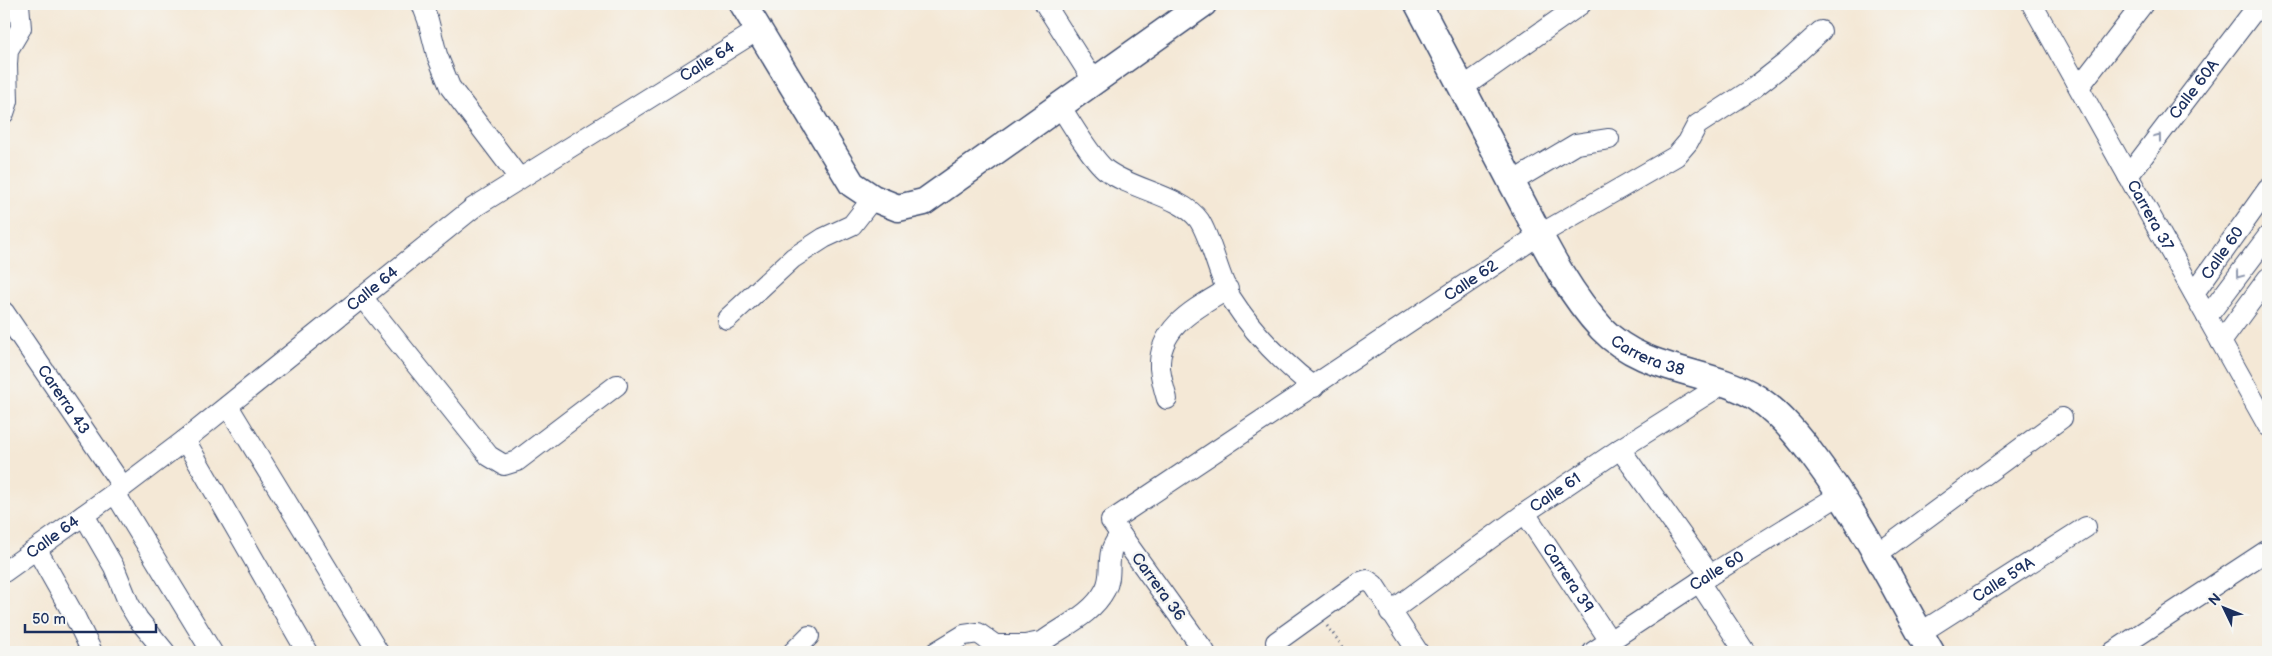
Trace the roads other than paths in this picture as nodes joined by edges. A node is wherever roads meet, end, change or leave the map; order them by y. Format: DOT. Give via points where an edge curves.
graph roads {
  1 [pos="18,4"];
  2 [pos="422,4"];
  3 [pos="743,4"];
  4 [pos="1045,4"];
  5 [pos="1203,4"];
  6 [pos="1418,4"];
  7 [pos="1581,4"];
  8 [pos="2032,4"];
  9 [pos="2143,4"];
  10 [pos="2259,4"];
  11 [pos="758,30"];
  12 [pos="1821,31"];
  13 [pos="1087,70"];
  14 [pos="2079,87"];
  15 [pos="1462,88"];
  16 [pos="1059,104"];
  17 [pos="4,113"];
  18 [pos="1609,139"];
  19 [pos="2128,176"];
  20 [pos="519,178"];
  21 [pos="1512,182"];
  22 [pos="2268,189"];
  23 [pos="873,198"];
  24 [pos="1539,235"];
  25 [pos="2268,236"];
  26 [pos="2268,278"];
  27 [pos="1228,289"];
  28 [pos="2194,293"];
  29 [pos="362,297"];
  30 [pos="4,312"];
  31 [pos="2207,317"];
  32 [pos="727,318"];
  33 [pos="2221,342"];
  34 [pos="1726,382"];
  35 [pos="618,385"];
  36 [pos="1314,387"];
  37 [pos="1167,399"];
  38 [pos="228,406"];
  39 [pos="2062,418"];
  40 [pos="2268,426"];
  41 [pos="185,440"];
  42 [pos="1620,449"];
  43 [pos="119,490"];
  44 [pos="1841,494"];
  45 [pos="1525,513"];
  46 [pos="84,515"];
  47 [pos="2086,527"];
  48 [pos="1115,528"];
  49 [pos="36,550"];
  50 [pos="2268,550"];
  51 [pos="1876,556"];
  52 [pos="4,572"];
  53 [pos="1705,578"];
  54 [pos="1390,612"];
  55 [pos="1930,635"];
  56 [pos="809,636"];
  57 [pos="1610,641"];
  58 [pos="1276,642"];
  59 [pos="1035,647"];
  60 [pos="202,648"];
  61 [pos="997,649"];
  62 [pos="92,652"];
  63 [pos="165,652"];
  64 [pos="307,652"];
  65 [pos="378,652"];
  66 [pos="794,652"];
  67 [pos="936,652"];
  68 [pos="1205,652"];
  69 [pos="1418,652"];
  70 [pos="1593,652"];
  71 [pos="1745,652"];
  72 [pos="2113,652"];
  1 -- 17 [label="street" via="20,28 8,50 8,101"];
  2 -- 20 [label="street" via="450,87"];
  3 -- 11 [label="main road"];
  4 -- 13 [label="street"];
  5 -- 13 [label="main road"];
  6 -- 15 [label="main road, Carrera 38"];
  7 -- 15 [label="street"];
  8 -- 14 [label="street, Carrera 37"];
  9 -- 14 [label="street"];
  19 -- 10 [label="street, Calle 60A, one-way"];
  11 -- 20 [label="street, Calle 64"];
  11 -- 23 [label="main road" via="852,184"];
  12 -- 24 [label="street, Calle 62" via="1752,90 1697,125 1676,156"];
  13 -- 16 [label="main road"];
  14 -- 19 [label="street, Carrera 37"];
  15 -- 21 [label="main road, Carrera 38"];
  16 -- 23 [label="main road" via="924,202 898,208"];
  16 -- 27 [label="street" via="1104,169 1125,183 1187,209 1198,220"];
  18 -- 21 [label="street" via="1576,144"];
  19 -- 28 [label="street, Carrera 37"];
  20 -- 29 [label="street, Calle 64" via="473,208"];
  21 -- 24 [label="main road, Carrera 38"];
  22 -- 28 [label="street, Calle 60"];
  23 -- 32 [label="street" via="852,225 793,258"];
  24 -- 34 [label="main road, Carrera 38" via="1579,302 1604,330 1633,354"];
  24 -- 36 [label="street, Calle 62"];
  25 -- 31 [label="street, one-way"];
  26 -- 33 [label="street"];
  27 -- 36 [label="street" via="1256,331 1294,372"];
  27 -- 37 [label="street" via="1171,329 1162,347 1160,368"];
  28 -- 31 [label="street, Carrera 37"];
  29 -- 35 [label="street" via="489,456 504,465 518,461"];
  29 -- 38 [label="street, Calle 64"];
  30 -- 43 [label="street, Carerra 43"];
  31 -- 33 [label="street, Carrera 37"];
  33 -- 40 [label="street, Carrera 37"];
  34 -- 42 [label="street, Calle 61"];
  34 -- 44 [label="main road, Carrera 38" via="1758,399 1782,419"];
  36 -- 48 [label="street, Calle 62"];
  38 -- 41 [label="street, Calle 64"];
  38 -- 65 [label="street"];
  39 -- 51 [label="street"];
  41 -- 43 [label="street, Calle 64"];
  41 -- 64 [label="street"];
  42 -- 45 [label="street, Calle 61"];
  42 -- 53 [label="street"];
  43 -- 46 [label="street, Calle 64"];
  43 -- 60 [label="street, Carerra 43"];
  44 -- 51 [label="main road, Carrera 38"];
  44 -- 53 [label="street, Calle 60"];
  45 -- 54 [label="street, Calle 61"];
  45 -- 57 [label="street, Carrera 39"];
  46 -- 49 [label="street, Calle 64"];
  46 -- 63 [label="street" via="114,568 129,604"];
  47 -- 55 [label="street, Calle 59A"];
  48 -- 59 [label="street" via="1110,575 1104,592 1088,610"];
  48 -- 68 [label="street, Carrera 36"];
  49 -- 52 [label="street, Calle 64"];
  49 -- 62 [label="street"];
  50 -- 72 [label="street"];
  51 -- 55 [label="main road, Carrera 38"];
  53 -- 57 [label="street, Calle 60"];
  53 -- 71 [label="street"];
  54 -- 58 [label="street" via="1374,585 1366,580"];
  54 -- 69 [label="street"];
  56 -- 66 [label="street"];
  57 -- 70 [label="street, Calle 60"];
  59 -- 61 [label="street"];
  61 -- 67 [label="street" via="978,633 964,635"];
}
